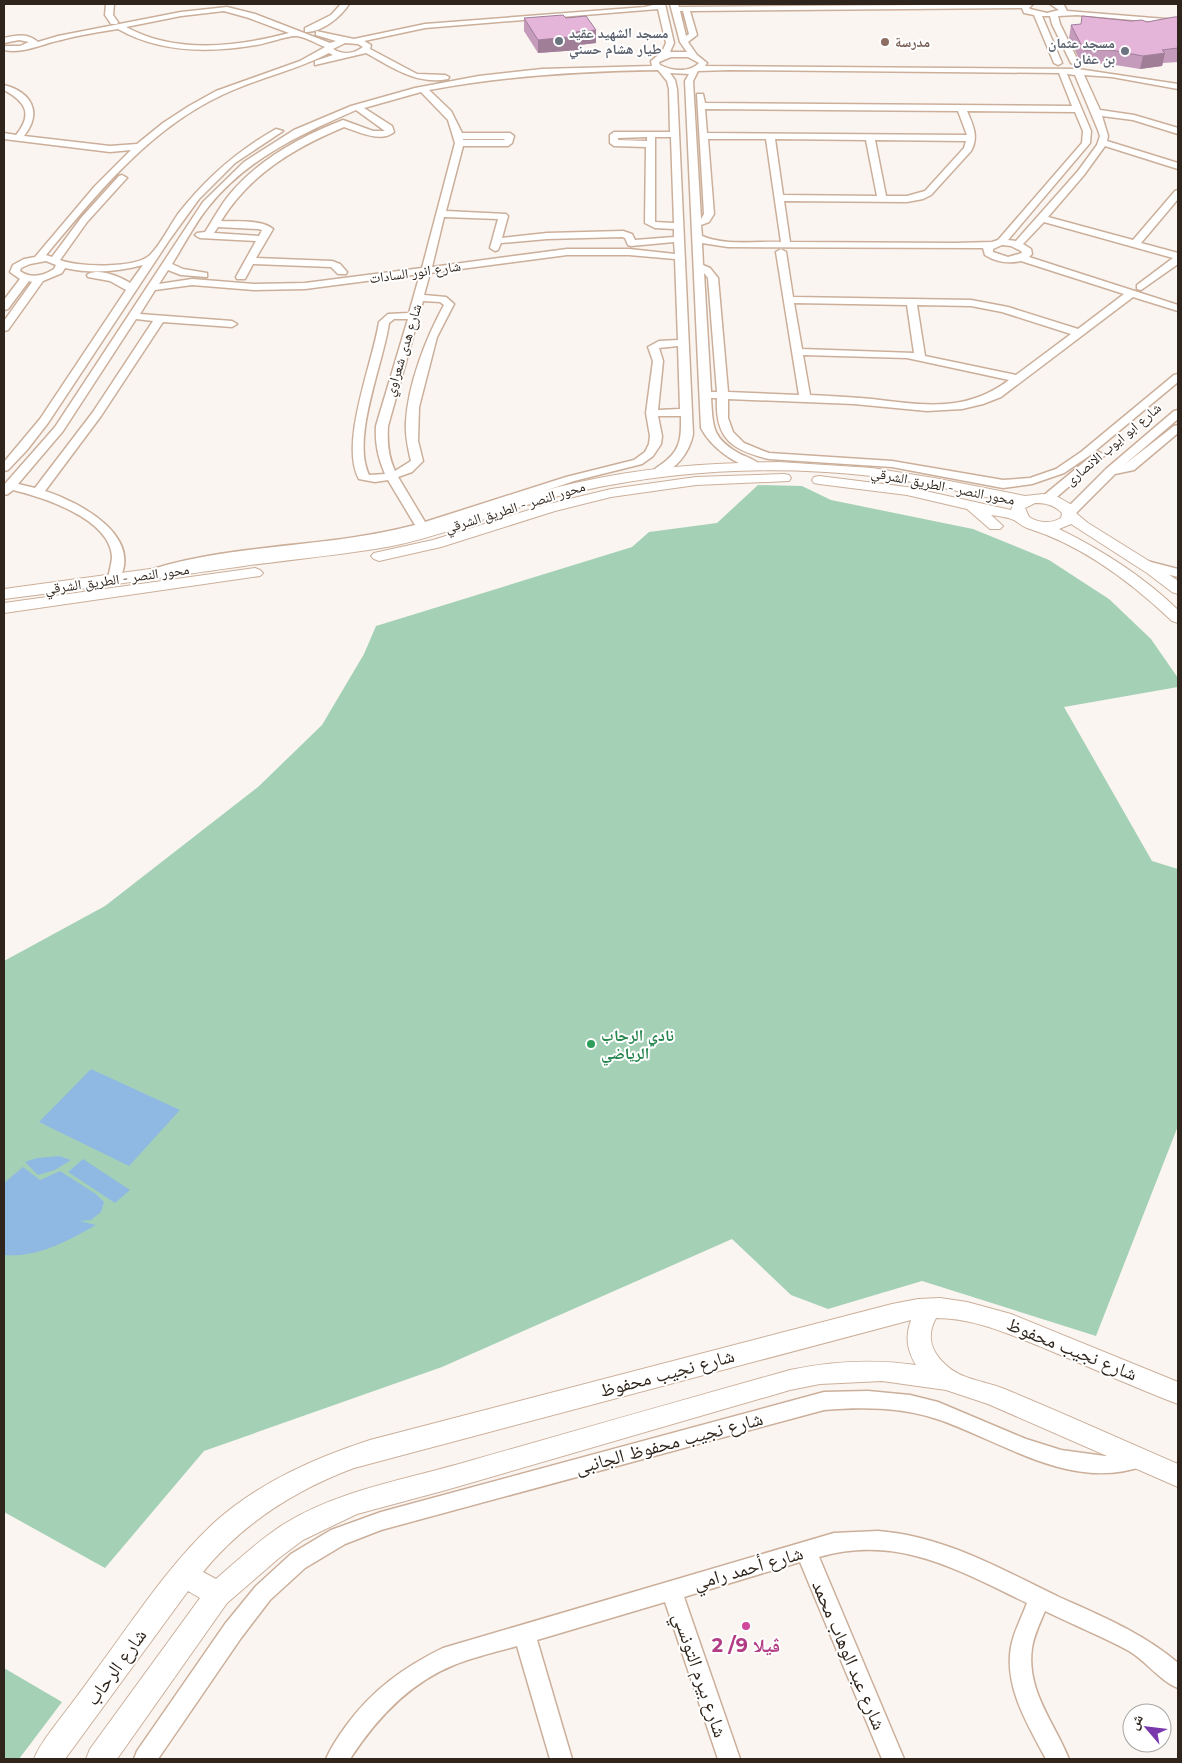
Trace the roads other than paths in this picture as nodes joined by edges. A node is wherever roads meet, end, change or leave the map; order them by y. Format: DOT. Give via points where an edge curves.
graph roads {
  1 [pos="110,4"];
  2 [pos="200,4"];
  3 [pos="209,4"];
  4 [pos="244,4"];
  5 [pos="345,4"];
  6 [pos="661,5"];
  7 [pos="675,6"];
  8 [pos="1027,7"];
  9 [pos="224,9"];
  10 [pos="1057,10"];
  11 [pos="686,11"];
  12 [pos="1037,14"];
  13 [pos="664,16"];
  14 [pos="1178,18"];
  15 [pos="1178,22"];
  16 [pos="116,24"];
  17 [pos="308,30"];
  18 [pos="298,33"];
  19 [pos="4,35"];
  20 [pos="22,38"];
  21 [pos="4,41"];
  22 [pos="344,41"];
  23 [pos="356,41"];
  24 [pos="684,42"];
  25 [pos="28,47"];
  26 [pos="4,48"];
  27 [pos="329,48"];
  28 [pos="367,48"];
  29 [pos="346,55"];
  30 [pos="4,58"];
  31 [pos="697,58"];
  32 [pos="659,64"];
  33 [pos="1060,67"];
  34 [pos="1076,67"];
  35 [pos="696,69"];
  36 [pos="1112,75"];
  37 [pos="395,76"];
  38 [pos="445,77"];
  39 [pos="1178,78"];
  40 [pos="4,86"];
  41 [pos="1178,86"];
  42 [pos="689,88"];
  43 [pos="424,90"];
  44 [pos="1178,91"];
  45 [pos="701,106"];
  46 [pos="356,108"];
  47 [pos="961,108"];
  48 [pos="1078,109"];
  49 [pos="1095,112"];
  50 [pos="367,114"];
  51 [pos="343,123"];
  52 [pos="1178,131"];
  53 [pos="675,134"];
  54 [pos="703,136"];
  55 [pos="770,137"];
  56 [pos="870,138"];
  57 [pos="972,138"];
  58 [pos="8,141"];
  59 [pos="1103,142"];
  60 [pos="139,147"];
  61 [pos="123,162"];
  62 [pos="1178,166"];
  63 [pos="232,175"];
  64 [pos="252,178"];
  65 [pos="663,189"];
  66 [pos="1178,193"];
  67 [pos="779,198"];
  68 [pos="882,199"];
  69 [pos="190,203"];
  70 [pos="206,204"];
  71 [pos="441,214"];
  72 [pos="1041,218"];
  73 [pos="214,224"];
  74 [pos="696,224"];
  75 [pos="679,226"];
  76 [pos="186,234"];
  77 [pos="208,235"];
  78 [pos="697,237"];
  79 [pos="264,238"];
  80 [pos="679,239"];
  81 [pos="651,243"];
  82 [pos="996,243"];
  83 [pos="1018,244"];
  84 [pos="1135,244"];
  85 [pos="496,246"];
  86 [pos="784,248"];
  87 [pos="652,254"];
  88 [pos="698,255"];
  89 [pos="991,255"];
  90 [pos="1024,255"];
  91 [pos="680,257"];
  92 [pos="38,258"];
  93 [pos="153,258"];
  94 [pos="1178,258"];
  95 [pos="250,261"];
  96 [pos="23,262"];
  97 [pos="58,262"];
  98 [pos="4,263"];
  99 [pos="166,265"];
  100 [pos="427,266"];
  101 [pos="699,267"];
  102 [pos="117,268"];
  103 [pos="4,272"];
  104 [pos="342,272"];
  105 [pos="21,276"];
  106 [pos="51,276"];
  107 [pos="241,277"];
  108 [pos="39,278"];
  109 [pos="110,278"];
  110 [pos="282,282"];
  111 [pos="151,288"];
  112 [pos="132,290"];
  113 [pos="1137,290"];
  114 [pos="418,298"];
  115 [pos="1178,298"];
  116 [pos="789,300"];
  117 [pos="912,301"];
  118 [pos="4,307"];
  119 [pos="1178,308"];
  120 [pos="132,316"];
  121 [pos="413,316"];
  122 [pos="159,319"];
  123 [pos="232,324"];
  124 [pos="4,328"];
  125 [pos="1079,333"];
  126 [pos="684,343"];
  127 [pos="798,352"];
  128 [pos="414,357"];
  129 [pos="920,357"];
  130 [pos="703,374"];
  131 [pos="685,375"];
  132 [pos="1178,377"];
  133 [pos="1018,379"];
  134 [pos="105,380"];
  135 [pos="1178,388"];
  136 [pos="366,394"];
  137 [pos="390,394"];
  138 [pos="704,395"];
  139 [pos="723,395"];
  140 [pos="805,398"];
  141 [pos="686,412"];
  142 [pos="652,413"];
  143 [pos="1178,413"];
  144 [pos="687,428"];
  145 [pos="707,428"];
  146 [pos="1178,428"];
  147 [pos="1090,456"];
  148 [pos="755,466"];
  149 [pos="4,468"];
  150 [pos="1110,471"];
  151 [pos="658,472"];
  152 [pos="391,475"];
  153 [pos="8,489"];
  154 [pos="38,492"];
  155 [pos="542,492"];
  156 [pos="1047,499"];
  157 [pos="1026,501"];
  158 [pos="970,504"];
  159 [pos="1070,514"];
  160 [pos="1020,517"];
  161 [pos="994,526"];
  162 [pos="422,527"];
  163 [pos="1042,527"];
  164 [pos="1147,565"];
  165 [pos="1178,573"];
  166 [pos="152,574"];
  167 [pos="114,579"];
  168 [pos="88,589"];
  169 [pos="1178,589"];
  170 [pos="4,594"];
  171 [pos="4,608"];
  172 [pos="1178,618"];
  173 [pos="929,1308"];
  174 [pos="946,1380"];
  175 [pos="1178,1392"];
  176 [pos="1139,1459"];
  177 [pos="1178,1476"];
  178 [pos="806,1551"];
  179 [pos="184,1575"];
  180 [pos="671,1590"];
  181 [pos="218,1594"];
  182 [pos="1039,1598"];
  183 [pos="524,1633"];
  184 [pos="1178,1677"];
  185 [pos="48,1759"];
  186 [pos="100,1759"];
  187 [pos="145,1759"];
  188 [pos="338,1759"];
  189 [pos="561,1759"];
  190 [pos="729,1759"];
  191 [pos="893,1759"];
  192 [pos="1058,1759"];
  1 -- 16 [label="street" via="109,15"];
  2 -- 16 [label="street"];
  3 -- 9 [label="street"];
  4 -- 9 [label="street"];
  4 -- 17 [label="street"];
  5 -- 17 [label="street" via="331,19"];
  6 -- 13 [label="street"];
  6 -- 23 [label="street" via="646,9 425,26"];
  7 -- 11 [label="street"];
  7 -- 24 [label="street"];
  8 -- 11 [label="street"];
  8 -- 12 [label="street"];
  9 -- 16 [label="street"];
  9 -- 18 [label="street" via="242,12"];
  10 -- 12 [label="street"];
  10 -- 14 [label="street"];
  10 -- 15 [label="street"];
  10 -- 34 [label="street" via="1056,24"];
  11 -- 24 [label="street" via="693,35"];
  12 -- 33 [label="street"];
  13 -- 28 [label="street" via="635,14 428,30 394,36"];
  13 -- 32 [label="street" via="670,43"];
  16 -- 18 [label="street" via="143,39 197,46 254,43"];
  16 -- 20 [label="street"];
  16 -- 25 [label="street"];
  17 -- 22 [label="street"];
  18 -- 27 [label="street"];
  19 -- 20 [label="street"];
  20 -- 21 [label="street"];
  20 -- 25 [label="street" via="34,42"];
  22 -- 23 [label="street"];
  22 -- 27 [label="street"];
  23 -- 28 [label="street"];
  24 -- 31 [label="street"];
  25 -- 26 [label="street"];
  25 -- 30 [label="street"];
  27 -- 29 [label="street"];
  27 -- 60 [label="street" via="218,93 168,123"];
  28 -- 29 [label="street"];
  28 -- 38 [label="street" via="414,76"];
  29 -- 37 [label="street" via="373,62"];
  29 -- 97 [label="street" via="229,96 178,126 100,201"];
  31 -- 32 [label="street" via="673,54"];
  31 -- 33 [label="street"];
  31 -- 35 [label="street" via="702,63"];
  32 -- 35 [label="street" via="675,72"];
  32 -- 38 [label="street" via="561,63"];
  32 -- 43 [label="street" via="496,76"];
  32 -- 53 [label="street" via="672,84"];
  33 -- 34 [label="street"];
  33 -- 35 [label="street" via="1012,75 756,73 729,68"];
  33 -- 48 [label="street"];
  34 -- 36 [label="street"];
  34 -- 39 [label="street" via="1125,69"];
  34 -- 49 [label="street"];
  35 -- 42 [label="street"];
  36 -- 41 [label="street"];
  36 -- 44 [label="street" via="1125,81"];
  38 -- 69 [label="street" via="398,87 324,111 261,141 224,166"];
  40 -- 58 [label="street" via="21,96 29,107 30,122"];
  42 -- 45 [label="street" via="700,95"];
  42 -- 74 [label="street"];
  43 -- 46 [label="street"];
  43 -- 71 [label="street, شارع هدى شعراوي" via="450,116 459,140"];
  45 -- 47 [label="street"];
  45 -- 54 [label="street"];
  46 -- 50 [label="street"];
  46 -- 63 [label="street" via="280,141"];
  47 -- 48 [label="street"];
  47 -- 57 [label="street"];
  48 -- 82 [label="street" via="1087,131 1086,144"];
  49 -- 52 [label="street" via="1134,118"];
  49 -- 59 [label="street" via="1103,131"];
  50 -- 51 [label="street"];
  50 -- 51 [label="street" via="391,129 390,132 375,134"];
  51 -- 64 [label="street" via="296,146"];
  53 -- 65 [label="street"];
  53 -- 65 [label="street" via="651,139"];
  54 -- 55 [label="street"];
  54 -- 74 [label="street" via="709,214 706,220"];
  55 -- 56 [label="street"];
  55 -- 67 [label="street"];
  56 -- 57 [label="street"];
  56 -- 68 [label="street"];
  57 -- 68 [label="street" via="968,149 928,193 914,198"];
  58 -- 60 [label="street" via="110,149"];
  58 -- 61 [label="street" via="102,155"];
  59 -- 62 [label="street"];
  59 -- 72 [label="street"];
  60 -- 61 [label="street"];
  61 -- 92 [label="street"];
  63 -- 64 [label="street"];
  63 -- 70 [label="street"];
  64 -- 73 [label="street"];
  65 -- 75 [label="street"];
  65 -- 75 [label="street" via="650,224"];
  66 -- 84 [label="street"];
  67 -- 68 [label="street"];
  67 -- 86 [label="street"];
  69 -- 70 [label="street"];
  69 -- 93 [label="street"];
  70 -- 76 [label="street"];
  71 -- 85 [label="street" via="503,216"];
  71 -- 100 [label="street, شارع هدى شعراوي"];
  72 -- 83 [label="street"];
  72 -- 84 [label="street"];
  73 -- 77 [label="street"];
  73 -- 79 [label="street" via="264,227 269,230"];
  74 -- 78 [label="street"];
  75 -- 80 [label="street"];
  76 -- 77 [label="street"];
  76 -- 99 [label="street"];
  77 -- 79 [label="street"];
  78 -- 86 [label="street" via="708,242"];
  78 -- 88 [label="street"];
  79 -- 95 [label="street"];
  80 -- 81 [label="street, شارع انور السادات"];
  80 -- 91 [label="street"];
  81 -- 85 [label="street, شارع انور السادات"];
  81 -- 87 [label="street" via="657,248"];
  82 -- 83 [label="street"];
  82 -- 86 [label="street"];
  82 -- 89 [label="street" via="987,250"];
  83 -- 90 [label="street"];
  84 -- 94 [label="street"];
  85 -- 100 [label="street, شارع انور السادات"];
  86 -- 88 [label="street"];
  86 -- 89 [label="street"];
  86 -- 116 [label="street"];
  87 -- 91 [label="street, شارع انور السادات"];
  87 -- 100 [label="street, شارع انور السادات" via="560,253"];
  88 -- 101 [label="street"];
  89 -- 90 [label="street" via="1002,259"];
  90 -- 113 [label="street"];
  91 -- 126 [label="street"];
  92 -- 96 [label="street"];
  92 -- 97 [label="street"];
  93 -- 102 [label="street"];
  93 -- 112 [label="street"];
  94 -- 113 [label="street"];
  95 -- 104 [label="street" via="332,264"];
  95 -- 107 [label="street"];
  96 -- 98 [label="street"];
  96 -- 105 [label="street" via="15,270"];
  97 -- 102 [label="street" via="83,268"];
  97 -- 106 [label="street" via="59,271"];
  99 -- 107 [label="street, شارع انور السادات" via="188,273"];
  99 -- 111 [label="street"];
  100 -- 104 [label="street, شارع انور السادات"];
  100 -- 110 [label="street, شارع انور السادات" via="317,285"];
  100 -- 114 [label="street, شارع هدى شعراوي"];
  101 -- 130 [label="street"];
  101 -- 139 [label="street" via="707,270 713,278"];
  102 -- 109 [label="street" via="118,274"];
  103 -- 105 [label="street"];
  104 -- 110 [label="street, شارع انور السادات"];
  105 -- 108 [label="street"];
  105 -- 118 [label="street"];
  106 -- 108 [label="street"];
  106 -- 109 [label="street" via="80,274"];
  107 -- 110 [label="street, شارع انور السادات"];
  108 -- 124 [label="street"];
  109 -- 112 [label="street"];
  110 -- 111 [label="street, شارع انور السادات" via="192,282"];
  111 -- 120 [label="street"];
  112 -- 149 [label="street" via="44,421"];
  113 -- 115 [label="street"];
  113 -- 119 [label="street"];
  113 -- 125 [label="street"];
  114 -- 121 [label="street, شارع هدى شعراوي"];
  114 -- 128 [label="street" via="442,299 449,304 432,338"];
  116 -- 117 [label="street"];
  116 -- 127 [label="street"];
  117 -- 125 [label="street" via="988,305"];
  117 -- 129 [label="street"];
  120 -- 122 [label="street"];
  120 -- 134 [label="street"];
  121 -- 128 [label="street, شارع هدى شعراوي"];
  121 -- 136 [label="street" via="392,316 384,322 380,349"];
  122 -- 123 [label="street"];
  122 -- 134 [label="street"];
  125 -- 133 [label="street"];
  126 -- 131 [label="street"];
  126 -- 142 [label="street" via="653,347 658,365"];
  127 -- 129 [label="street"];
  127 -- 140 [label="street"];
  128 -- 137 [label="street, شارع هدى شعراوي"];
  128 -- 152 [label="street" via="417,390 411,424 418,461 411,468"];
  129 -- 133 [label="street"];
  130 -- 131 [label="street"];
  130 -- 138 [label="street"];
  131 -- 141 [label="street"];
  132 -- 147 [label="street"];
  133 -- 140 [label="street" via="982,402 947,408"];
  134 -- 153 [label="street"];
  134 -- 154 [label="street" via="80,437"];
  135 -- 147 [label="street, شارع ابو ايوب الانصارى"];
  136 -- 137 [label="street"];
  136 -- 152 [label="street" via="358,429 363,477 369,480"];
  137 -- 152 [label="street, شارع هدى شعراوي" via="381,442"];
  138 -- 139 [label="street"];
  138 -- 145 [label="street"];
  139 -- 140 [label="street"];
  139 -- 147 [label="street" via="723,423 730,437 746,449 769,456 892,464 1004,484 1043,478"];
  141 -- 142 [label="street"];
  141 -- 144 [label="street"];
  142 -- 155 [label="street" via="655,444 649,454 638,462 570,479"];
  143 -- 150 [label="street, شارع ابو ايوب الانصارى"];
  144 -- 145 [label="street"];
  144 -- 151 [label="street" via="686,445"];
  145 -- 148 [label="street" via="720,447"];
  146 -- 150 [label="street" via="1130,468"];
  147 -- 156 [label="street, شارع ابو ايوب الانصارى"];
  148 -- 151 [label="street, محور النصر - الطريق الشرقي"];
  148 -- 157 [label="street, محور النصر - الطريق الشرقي" via="872,472"];
  150 -- 159 [label="street, شارع ابو ايوب الانصارى"];
  151 -- 155 [label="street, محور النصر - الطريق الشرقي"];
  152 -- 162 [label="street, شارع هدى شعراوي"];
  153 -- 154 [label="street"];
  154 -- 167 [label="street" via="63,500 99,524 114,544 118,556"];
  155 -- 162 [label="street"];
  155 -- 166 [label="street, محور النصر - الطريق الشرقي" via="458,524 392,541"];
  156 -- 157 [label="street, محور النصر - الطريق الشرقي"];
  156 -- 159 [label="street" via="1061,504"];
  157 -- 160 [label="street" via="1018,508"];
  158 -- 160 [label="street, محور النصر - الطريق الشرقي"];
  158 -- 161 [label="street"];
  158 -- 168 [label="street, محور النصر - الطريق الشرقي" via="872,486 798,478 667,484 550,508 410,551"];
  159 -- 163 [label="street" via="1068,520 1058,526"];
  159 -- 164 [label="street" via="1084,527"];
  160 -- 163 [label="street"];
  162 -- 166 [label="street" via="369,538 182,564"];
  163 -- 172 [label="street" via="1121,569 1155,594"];
  164 -- 165 [label="street"];
  164 -- 169 [label="street"];
  166 -- 167 [label="street, محور النصر - الطريق الشرقي"];
  167 -- 168 [label="street, محور النصر - الطريق الشرقي"];
  168 -- 170 [label="street, محور النصر - الطريق الشرقي"];
  168 -- 171 [label="street, محور النصر - الطريق الشرقي"];
  173 -- 174 [label="street" via="921,1322 918,1337 921,1353 931,1368"];
  173 -- 175 [label="street, شارع نجيب محفوظ" via="954,1309 1003,1321"];
  173 -- 179 [label="street, شارع نجيب محفوظ" via="829,1331 335,1462 284,1488 238,1519"];
  174 -- 176 [label="street" via="994,1396"];
  174 -- 181 [label="street" via="882,1370 820,1374 790,1380 382,1495 352,1504 294,1532 270,1548"];
  176 -- 177 [label="street"];
  176 -- 187 [label="street, شارع نجيب محفوظ الجانبى" via="1106,1465 1072,1462 1039,1453 938,1412 900,1402 862,1398 824,1401 390,1519 338,1537 298,1561 263,1593"];
  178 -- 180 [label="street, شارع أحمد رامي"];
  178 -- 182 [label="street, شارع أحمد رامي" via="862,1539 921,1545"];
  178 -- 191 [label="street, شارع عبد الوهاب محمد"];
  179 -- 181 [label="street"];
  179 -- 185 [label="street, شارع الرحاب"];
  180 -- 183 [label="street, شارع أحمد رامي"];
  180 -- 190 [label="street, شارع بيرم التونسي"];
  181 -- 186 [label="street"];
  182 -- 184 [label="street, شارع أحمد رامي" via="1136,1644"];
  182 -- 192 [label="street" via="1022,1646 1021,1672 1028,1699"];
  183 -- 188 [label="street, شارع أحمد رامي" via="450,1655 422,1668 373,1708"];
  183 -- 189 [label="street"];
}
